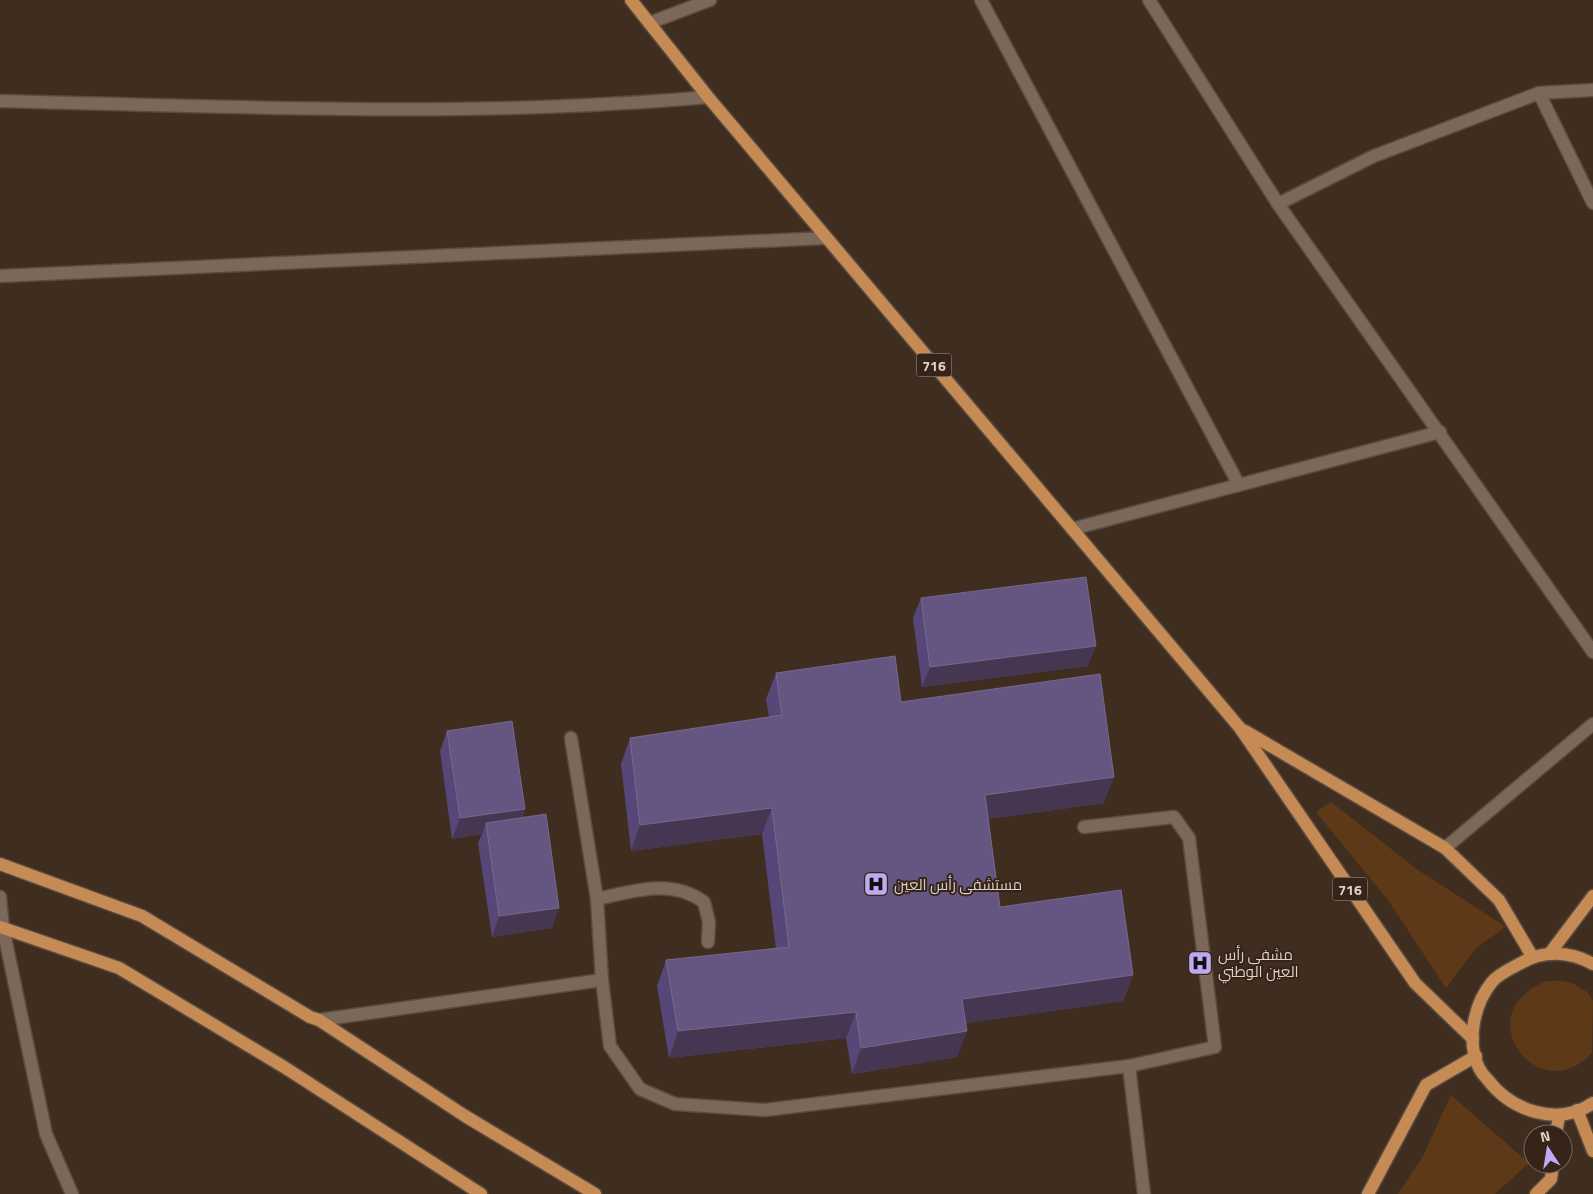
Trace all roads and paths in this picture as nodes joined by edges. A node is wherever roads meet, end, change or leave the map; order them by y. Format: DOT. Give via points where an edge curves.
graph roads {
  1 [pos="631,0"];
  2 [pos="710,0"];
  3 [pos="981,0"];
  4 [pos="1149,0"];
  5 [pos="649,23"];
  6 [pos="1593,90"];
  7 [pos="1539,93"];
  8 [pos="708,97"];
  9 [pos="0,101"];
  10 [pos="1593,202"];
  11 [pos="1278,204"];
  12 [pos="826,238"];
  13 [pos="0,276"];
  14 [pos="1440,432"];
  15 [pos="1239,485"];
  16 [pos="1072,529"];
  17 [pos="1593,652"];
  18 [pos="1593,724"];
  19 [pos="1240,728"];
  20 [pos="571,738"];
  21 [pos="1084,827"];
  22 [pos="1445,848"];
  23 [pos="0,864"];
  24 [pos="1593,896"];
  25 [pos="0,897"];
  26 [pos="597,899"];
  27 [pos="2,927"];
  28 [pos="708,942"];
  29 [pos="1550,953"];
  30 [pos="1532,956"];
  31 [pos="1593,964"];
  32 [pos="602,980"];
  33 [pos="319,1020"];
  34 [pos="1472,1039"];
  35 [pos="1476,1056"];
  36 [pos="1128,1066"];
  37 [pos="1593,1103"];
  38 [pos="1577,1110"];
  39 [pos="1559,1116"];
  40 [pos="1558,1124"];
  41 [pos="1593,1151"];
  42 [pos="1552,1174"];
  43 [pos="72,1194"];
  44 [pos="481,1194"];
  45 [pos="595,1194"];
  46 [pos="1144,1194"];
  47 [pos="1368,1194"];
  48 [pos="1536,1194"];
  1 -- 5 [label="main road, 716"];
  2 -- 5 [label="street"];
  3 -- 15 [label="street"];
  4 -- 11 [label="street"];
  5 -- 8 [label="main road, 716"];
  6 -- 7 [label="street"];
  7 -- 10 [label="street"];
  7 -- 11 [label="street" via="1374,156"];
  8 -- 9 [label="street" via="618,105 470,109"];
  8 -- 12 [label="main road, 716"];
  11 -- 14 [label="street"];
  12 -- 13 [label="street"];
  12 -- 16 [label="main road, 716"];
  14 -- 15 [label="street"];
  14 -- 17 [label="street"];
  15 -- 16 [label="street"];
  16 -- 19 [label="main road, 716"];
  18 -- 22 [label="street"];
  19 -- 22 [label="main road, 716"];
  19 -- 34 [label="main road, 716" via="1415,983"];
  20 -- 26 [label="street"];
  21 -- 36 [label="street" via="1174,817 1189,838 1215,1047"];
  22 -- 30 [label="main road, 716" via="1499,900"];
  23 -- 33 [label="main road" via="142,916"];
  24 -- 29 [label="main road"];
  25 -- 27 [label="street"];
  26 -- 28 [label="street" via="660,888 690,892 704,902 709,922"];
  26 -- 32 [label="street"];
  27 -- 43 [label="street" via="46,1134"];
  27 -- 44 [label="main road" via="119,968 284,1067"];
  29 -- 30 [label="main road"];
  29 -- 31 [label="main road" via="1581,957"];
  30 -- 34 [label="main road" via="1493,980 1477,1004"];
  32 -- 33 [label="street"];
  32 -- 36 [label="street" via="610,1046 640,1089 675,1104 765,1110"];
  33 -- 45 [label="main road" via="465,1116"];
  34 -- 35 [label="main road"];
  35 -- 39 [label="main road" via="1479,1068 1500,1095 1529,1111"];
  35 -- 47 [label="main road" via="1426,1085"];
  36 -- 46 [label="street"];
  37 -- 38 [label="main road"];
  38 -- 39 [label="main road"];
  38 -- 41 [label="main road"];
  39 -- 40 [label="main road"];
  42 -- 48 [label="main road" via="1551,1179"];
}
